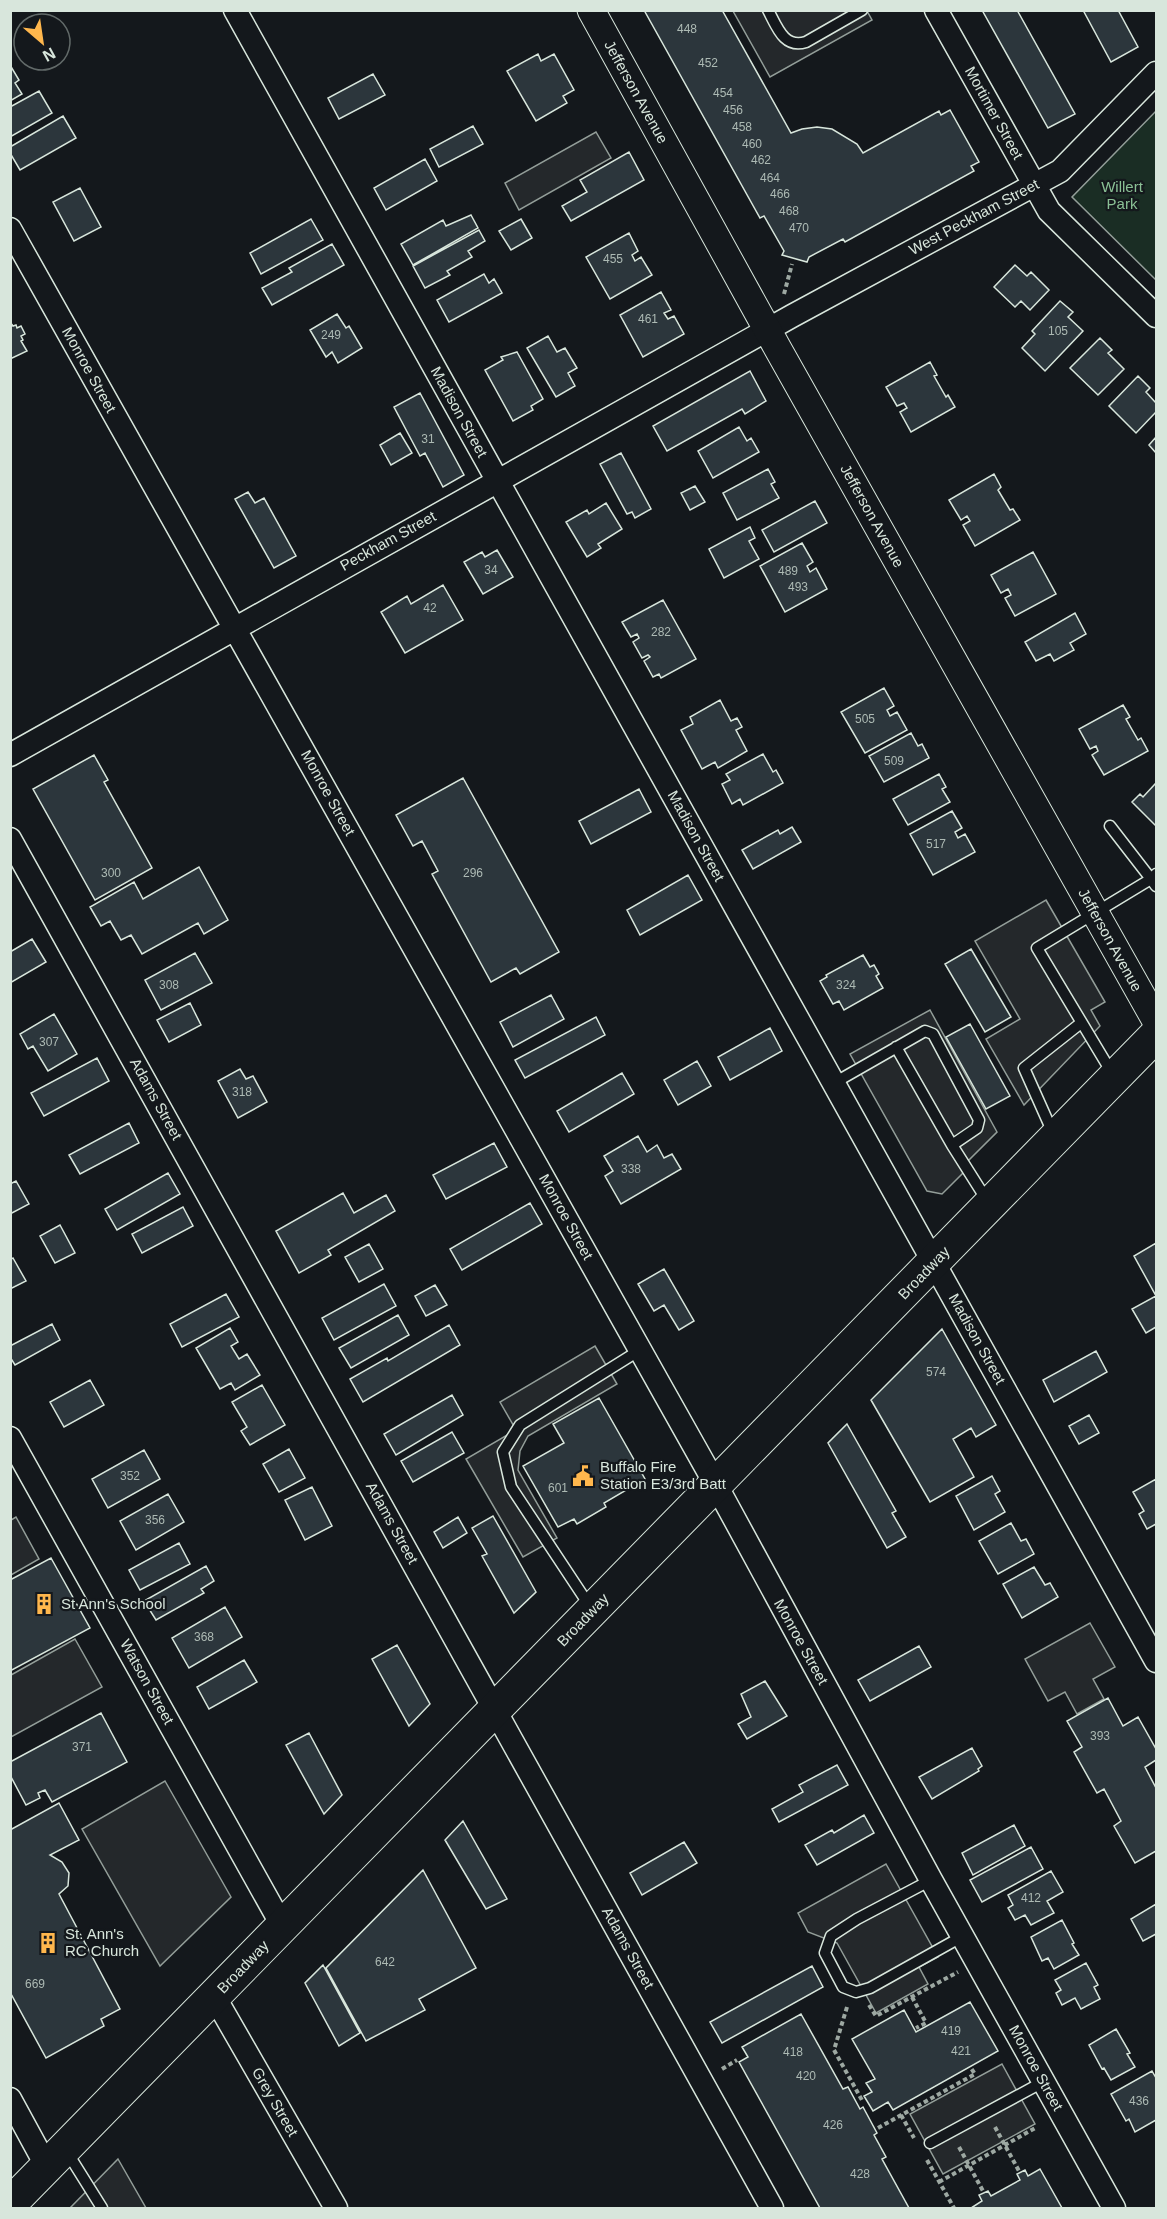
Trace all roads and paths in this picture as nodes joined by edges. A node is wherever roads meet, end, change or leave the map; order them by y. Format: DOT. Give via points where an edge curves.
graph roads {
  1 [pos="236,10"];
  2 [pos="591,10"];
  3 [pos="768,10"];
  4 [pos="936,10"];
  5 [pos="855,12"];
  6 [pos="1156,73"];
  7 [pos="1034,185"];
  8 [pos="10,229"];
  9 [pos="792,264"];
  10 [pos="786,289"];
  11 [pos="1156,316"];
  12 [pos="767,330"];
  13 [pos="497,480"];
  14 [pos="235,627"];
  15 [pos="10,754"];
  16 [pos="1110,826"];
  17 [pos="10,838"];
  18 [pos="1155,880"];
  19 [pos="1096,913"];
  20 [pos="1156,1021"];
  21 [pos="1081,1023"];
  22 [pos="1156,1035"];
  23 [pos="896,1047"];
  24 [pos="1115,1078"];
  25 [pos="834,1083"];
  26 [pos="1055,1138"];
  27 [pos="952,1145"];
  28 [pos="990,1205"];
  29 [pos="934,1262"];
  30 [pos="640,1350"];
  31 [pos="10,1438"];
  32 [pos="716,1485"];
  33 [pos="593,1610"];
  34 [pos="1156,1661"];
  35 [pos="496,1709"];
  36 [pos="931,1880"];
  37 [pos="283,1927"];
  38 [pos="963,1936"];
  39 [pos="959,1971"];
  40 [pos="214,1996"];
  41 [pos="912,1997"];
  42 [pos="848,2001"];
  43 [pos="867,2001"];
  44 [pos="916,2028"];
  45 [pos="737,2060"];
  46 [pos="971,2068"];
  47 [pos="722,2069"];
  48 [pos="1043,2082"];
  49 [pos="10,2099"];
  50 [pos="863,2102"];
  51 [pos="993,2122"];
  52 [pos="1037,2127"];
  53 [pos="878,2128"];
  54 [pos="956,2142"];
  55 [pos="930,2144"];
  56 [pos="1005,2145"];
  57 [pos="56,2158"];
  58 [pos="969,2166"];
  59 [pos="1019,2171"];
  60 [pos="939,2182"];
  61 [pos="983,2191"];
  62 [pos="14,2205"];
  63 [pos="102,2208"];
  64 [pos="336,2208"];
  65 [pos="772,2208"];
  66 [pos="1114,2208"];
  1 -- 13 [label="street, Madison Street"];
  2 -- 12 [label="street, Jefferson Avenue"];
  3 -- 5 [label="lane" via="783,37 798,45"];
  4 -- 7 [label="street, Mortimer Street"];
  6 -- 7 [label="street, West Peckham Street" via="1060,171"];
  7 -- 11 [label="street, Mortimer Street" via="1049,211"];
  7 -- 12 [label="street, West Peckham Street"];
  8 -- 14 [label="street, Monroe Street"];
  9 -- 10 [label="path"];
  12 -- 13 [label="street, Peckham Street"];
  12 -- 19 [label="street, Jefferson Avenue"];
  13 -- 14 [label="street, Peckham Street"];
  13 -- 25 [label="street, Madison Street"];
  14 -- 15 [label="street, Peckham Street"];
  14 -- 30 [label="street, Monroe Street"];
  16 -- 18 [label="lane"];
  17 -- 35 [label="street, Adams Street"];
  18 -- 19 [label="lane"];
  19 -- 20 [label="street, Jefferson Avenue"];
  19 -- 21 [label="lane" via="1037,948"];
  21 -- 24 [label="lane"];
  21 -- 26 [label="lane" via="1024,1068"];
  22 -- 24 [label="main road, Broadway"];
  23 -- 25 [label="lane"];
  23 -- 27 [label="lane"];
  23 -- 27 [label="lane" via="925,1031 933,1034 979,1120 977,1128"];
  24 -- 26 [label="main road, Broadway"];
  25 -- 29 [label="street, Madison Street"];
  26 -- 28 [label="main road, Broadway"];
  27 -- 28 [label="lane"];
  28 -- 29 [label="main road, Broadway"];
  29 -- 32 [label="main road, Broadway"];
  29 -- 34 [label="street, Madison Street"];
  30 -- 32 [label="street, Monroe Street"];
  30 -- 33 [label="lane" via="520,1425 503,1452 511,1488"];
  31 -- 37 [label="street, Watson Street"];
  32 -- 33 [label="main road, Broadway"];
  32 -- 36 [label="street, Monroe Street"];
  33 -- 35 [label="main road, Broadway"];
  35 -- 37 [label="main road, Broadway"];
  35 -- 65 [label="street, Adams Street"];
  36 -- 38 [label="street, Monroe Street"];
  36 -- 38 [label="lane" via="831,1936 825,1953 843,1987 856,1992 870,1988"];
  37 -- 40 [label="main road, Broadway"];
  38 -- 48 [label="street, Monroe Street"];
  39 -- 41 [label="path"];
  40 -- 57 [label="main road, Broadway"];
  40 -- 64 [label="street, Grey Street"];
  41 -- 43 [label="path" via="876,2016"];
  41 -- 44 [label="path" via="926,2023"];
  42 -- 50 [label="path" via="834,2050"];
  45 -- 47 [label="path"];
  46 -- 53 [label="path" via="975,2074"];
  48 -- 55 [label="lane"];
  48 -- 66 [label="street, Monroe Street"];
  49 -- 57 [label="street"];
  51 -- 56 [label="path"];
  52 -- 56 [label="path"];
  54 -- 58 [label="path"];
  56 -- 58 [label="path"];
  56 -- 59 [label="path"];
  57 -- 62 [label="main road, Broadway"];
  57 -- 63 [label="lane"];
  58 -- 60 [label="path"];
  58 -- 61 [label="path"];
}
